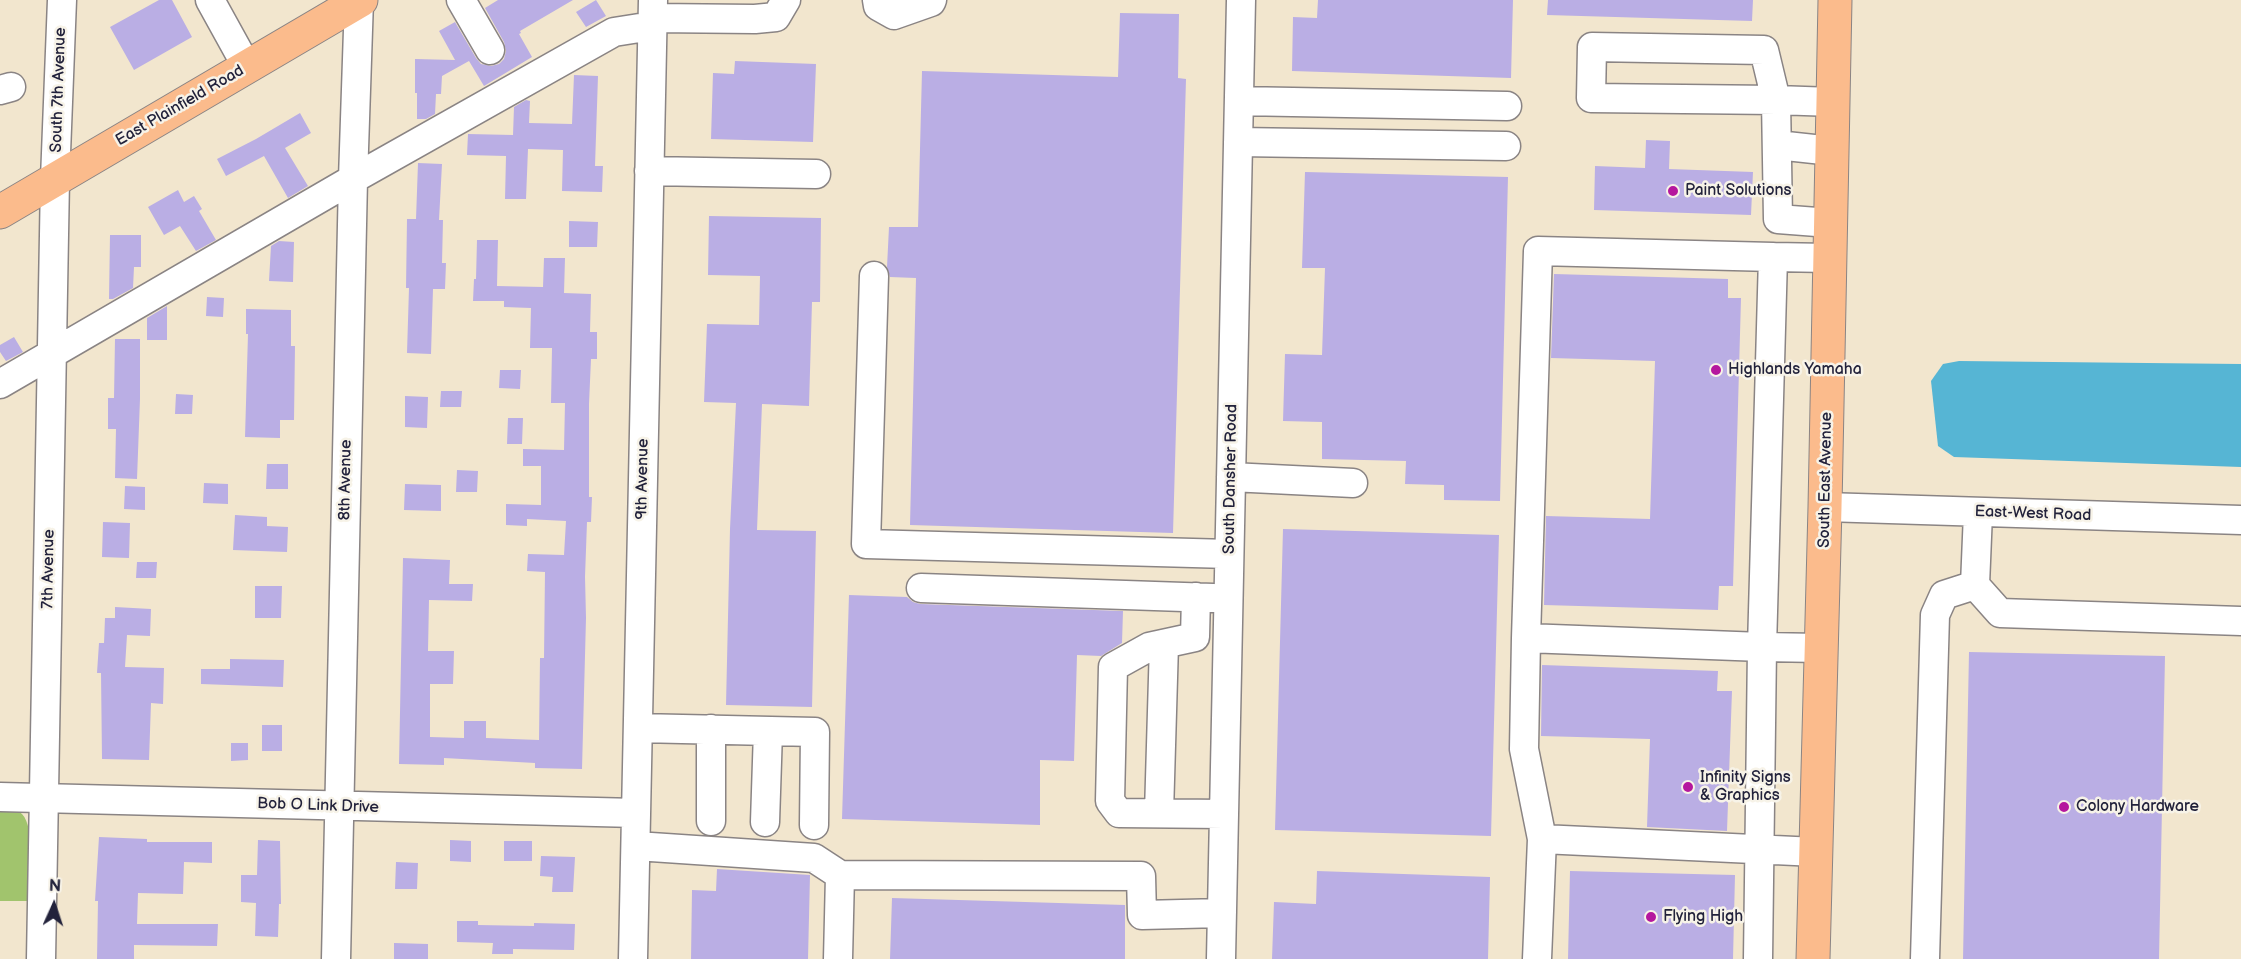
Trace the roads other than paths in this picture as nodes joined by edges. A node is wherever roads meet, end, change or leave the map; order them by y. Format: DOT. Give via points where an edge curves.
graph roads {
  1 [pos="62,0"];
  2 [pos="210,0"];
  3 [pos="360,0"];
  4 [pos="461,0"];
  5 [pos="786,0"];
  6 [pos="877,0"];
  7 [pos="932,0"];
  8 [pos="1240,0"];
  9 [pos="1835,0"];
  10 [pos="653,14"];
  11 [pos="490,50"];
  12 [pos="247,67"];
  13 [pos="1776,100"];
  14 [pos="1239,101"];
  15 [pos="1833,102"];
  16 [pos="1507,106"];
  17 [pos="1238,142"];
  18 [pos="1777,145"];
  19 [pos="1506,146"];
  20 [pos="1832,151"];
  21 [pos="649,171"];
  22 [pos="816,174"];
  23 [pos="56,179"];
  24 [pos="353,179"];
  25 [pos="0,212"];
  26 [pos="1830,223"];
  27 [pos="1773,257"];
  28 [pos="1829,258"];
  29 [pos="874,276"];
  30 [pos="53,354"];
  31 [pos="0,384"];
  32 [pos="1231,477"];
  33 [pos="1353,483"];
  34 [pos="1825,507"];
  35 [pos="1978,513"];
  36 [pos="2241,520"];
  37 [pos="1229,554"];
  38 [pos="1975,585"];
  39 [pos="921,588"];
  40 [pos="1196,597"];
  41 [pos="1228,598"];
  42 [pos="2241,621"];
  43 [pos="1526,638"];
  44 [pos="1164,644"];
  45 [pos="1762,647"];
  46 [pos="1821,648"];
  47 [pos="638,728"];
  48 [pos="711,729"];
  49 [pos="768,730"];
  50 [pos="0,797"];
  51 [pos="44,798"];
  52 [pos="339,807"];
  53 [pos="636,813"];
  54 [pos="1159,813"];
  55 [pos="1224,814"];
  56 [pos="711,821"];
  57 [pos="765,822"];
  58 [pos="814,825"];
  59 [pos="1542,839"];
  60 [pos="636,846"];
  61 [pos="1760,849"];
  62 [pos="1816,852"];
  63 [pos="840,875"];
  64 [pos="1222,913"];
  65 [pos="41,959"];
  66 [pos="336,959"];
  67 [pos="633,959"];
  68 [pos="838,959"];
  69 [pos="1221,959"];
  70 [pos="1537,959"];
  71 [pos="1758,959"];
  72 [pos="1813,959"];
  73 [pos="1925,959"];
  1 -- 23 [label="street, South 7th Avenue"];
  2 -- 12 [label="street"];
  3 -- 12 [label="main road, East Plainfield Road"];
  3 -- 24 [label="street, 8th Avenue"];
  4 -- 11 [label="street"];
  5 -- 10 [label="street" via="776,17 755,20"];
  6 -- 7 [label="street" via="878,6 894,15"];
  8 -- 14 [label="street, South Dansher Road"];
  9 -- 15 [label="main road, South East Avenue"];
  10 -- 21 [label="street, 9th Avenue"];
  10 -- 24 [label="street" via="614,32"];
  12 -- 23 [label="main road, East Plainfield Road"];
  13 -- 13 [label="street" via="1764,50 1592,48 1591,98"];
  13 -- 15 [label="street"];
  13 -- 18 [label="street"];
  14 -- 16 [label="street"];
  14 -- 17 [label="street, South Dansher Road"];
  15 -- 20 [label="main road, South East Avenue"];
  17 -- 19 [label="street"];
  17 -- 32 [label="street, South Dansher Road"];
  18 -- 20 [label="street"];
  18 -- 26 [label="street" via="1778,219"];
  20 -- 26 [label="main road, South East Avenue"];
  21 -- 22 [label="street"];
  21 -- 47 [label="street, 9th Avenue"];
  23 -- 25 [label="main road, East Plainfield Road"];
  23 -- 30 [label="street, 7th Avenue"];
  24 -- 30 [label="street"];
  24 -- 52 [label="street, 8th Avenue"];
  26 -- 28 [label="main road, South East Avenue"];
  27 -- 28 [label="street"];
  27 -- 43 [label="street" via="1538,251"];
  27 -- 45 [label="street"];
  28 -- 34 [label="main road, South East Avenue"];
  29 -- 37 [label="street" via="866,544"];
  30 -- 31 [label="street"];
  30 -- 51 [label="street, 7th Avenue"];
  32 -- 33 [label="street"];
  32 -- 37 [label="street, South Dansher Road"];
  34 -- 35 [label="street, East-West Road"];
  34 -- 46 [label="main road, South East Avenue"];
  35 -- 36 [label="street, East-West Road"];
  35 -- 38 [label="street"];
  37 -- 41 [label="street, South Dansher Road"];
  38 -- 42 [label="street" via="2000,613"];
  38 -- 73 [label="street" via="1944,595 1935,615"];
  39 -- 40 [label="street"];
  40 -- 41 [label="street"];
  40 -- 44 [label="street" via="1195,637"];
  41 -- 55 [label="street, South Dansher Road"];
  43 -- 45 [label="street"];
  43 -- 59 [label="street" via="1524,749"];
  44 -- 54 [label="street"];
  44 -- 54 [label="street" via="1149,647 1113,667 1112,678 1110,801 1119,813"];
  45 -- 46 [label="street"];
  45 -- 61 [label="street"];
  46 -- 62 [label="main road, South East Avenue"];
  47 -- 48 [label="street"];
  47 -- 53 [label="street, 9th Avenue"];
  48 -- 49 [label="street"];
  48 -- 56 [label="street"];
  49 -- 57 [label="street"];
  49 -- 58 [label="street" via="815,732"];
  50 -- 51 [label="street, Bob O Link Drive"];
  51 -- 52 [label="street, Bob O Link Drive"];
  51 -- 65 [label="street, 7th Avenue"];
  52 -- 53 [label="street, Bob O Link Drive"];
  52 -- 66 [label="street, 8th Avenue"];
  53 -- 60 [label="street, 9th Avenue"];
  54 -- 55 [label="street"];
  55 -- 64 [label="street, South Dansher Road"];
  59 -- 61 [label="street"];
  59 -- 70 [label="street"];
  60 -- 63 [label="street" via="814,858"];
  60 -- 67 [label="street, 9th Avenue"];
  61 -- 62 [label="street"];
  61 -- 71 [label="street"];
  62 -- 72 [label="main road, South East Avenue"];
  63 -- 64 [label="street" via="1141,876 1142,915"];
  63 -- 68 [label="street"];
  64 -- 69 [label="street, South Dansher Road"];
}
